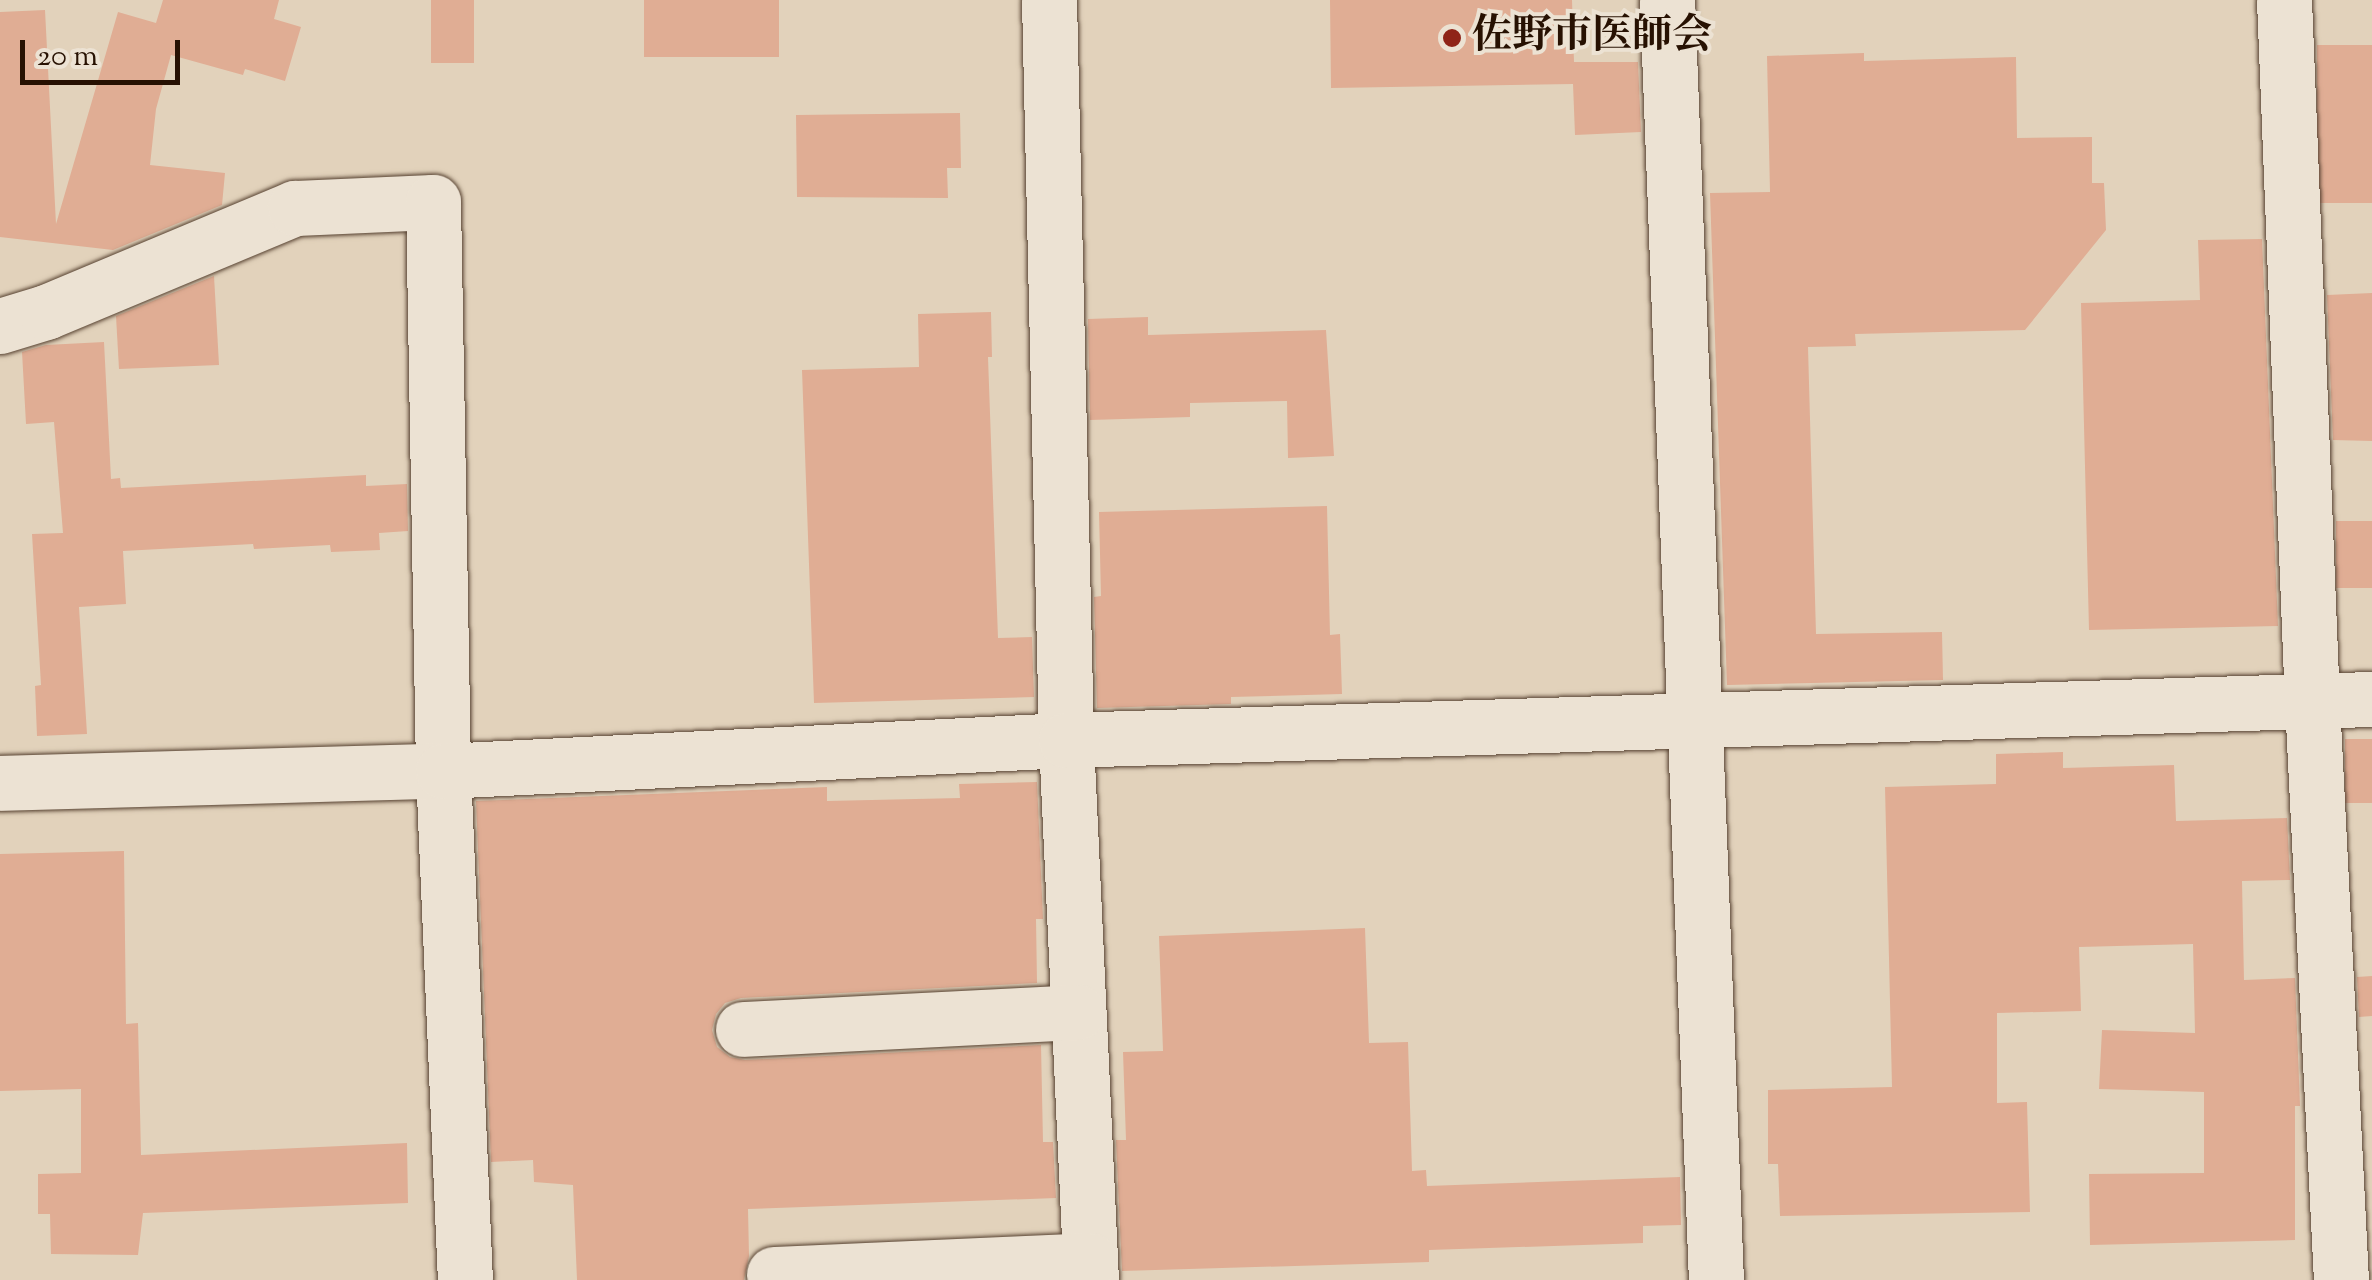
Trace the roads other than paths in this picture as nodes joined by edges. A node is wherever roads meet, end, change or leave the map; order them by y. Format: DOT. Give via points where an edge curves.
graph roads {
  1 [pos="1049,0"];
  2 [pos="1667,0"];
  3 [pos="2284,0"];
  4 [pos="0,326"];
  5 [pos="2372,700"];
  6 [pos="2312,702"];
  7 [pos="1692,718"];
  8 [pos="1066,740"];
  9 [pos="443,771"];
  10 [pos="0,783"];
  11 [pos="1078,1012"];
  12 [pos="744,1028"];
  13 [pos="1090,1270"];
  14 [pos="774,1274"];
  15 [pos="465,1280"];
  16 [pos="1716,1280"];
  17 [pos="2341,1280"];
  1 -- 8 [label="street"];
  2 -- 7 [label="street"];
  3 -- 6 [label="street"];
  4 -- 9 [label="street" via="294,208 433,202"];
  5 -- 6 [label="street"];
  6 -- 7 [label="street"];
  6 -- 17 [label="street"];
  7 -- 8 [label="street"];
  7 -- 16 [label="street"];
  8 -- 9 [label="street"];
  8 -- 11 [label="street"];
  9 -- 10 [label="street"];
  9 -- 15 [label="street"];
  11 -- 12 [label="street"];
  11 -- 13 [label="street"];
  13 -- 14 [label="street"];
}
